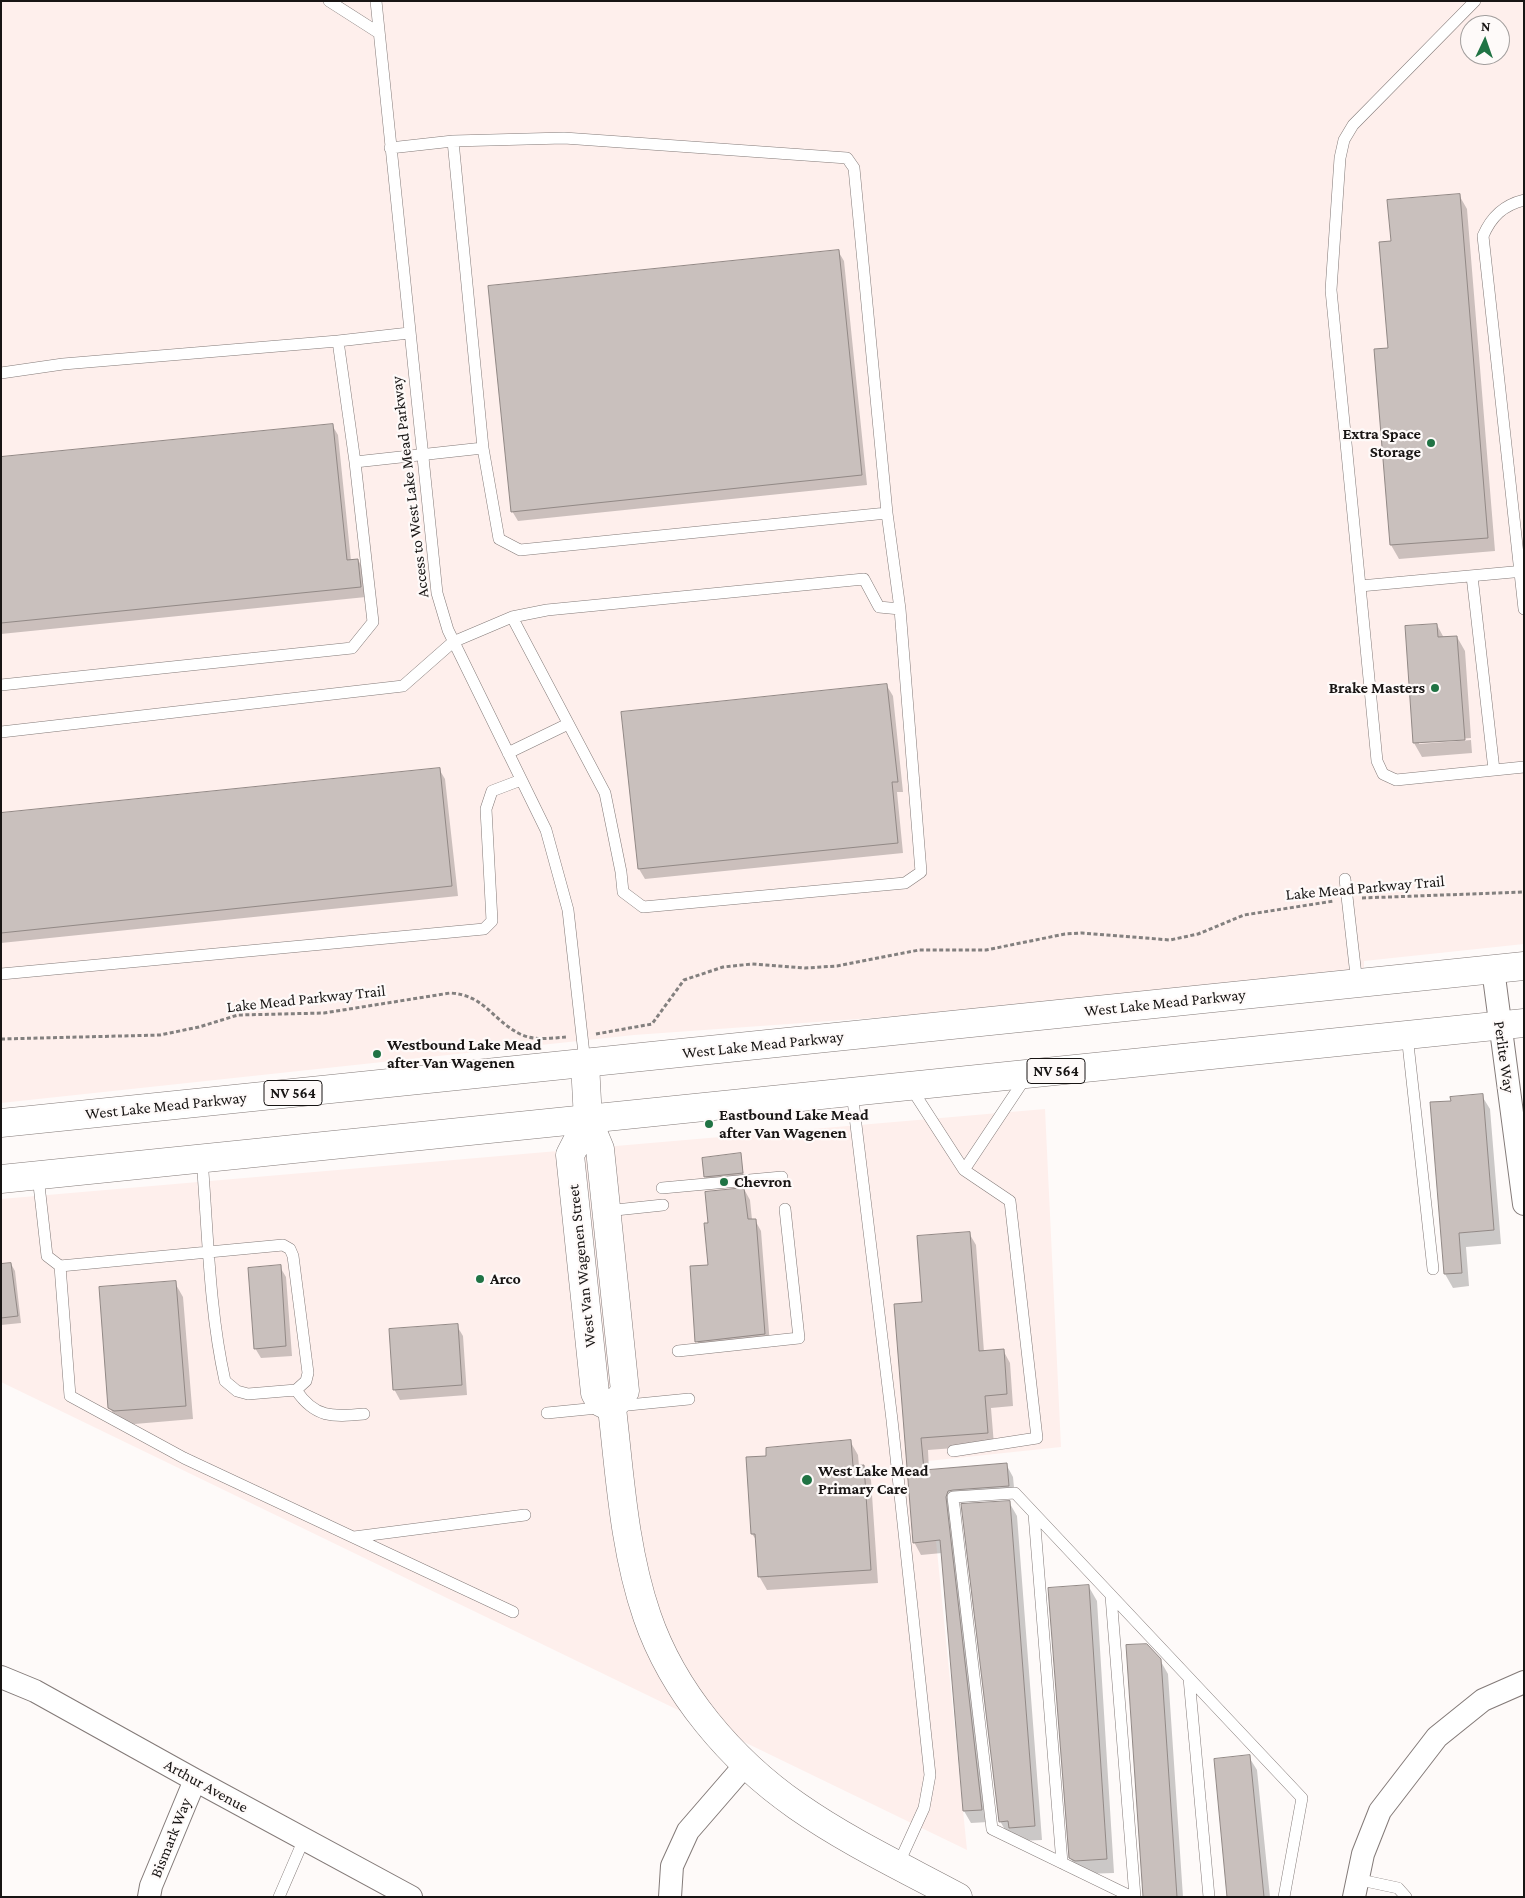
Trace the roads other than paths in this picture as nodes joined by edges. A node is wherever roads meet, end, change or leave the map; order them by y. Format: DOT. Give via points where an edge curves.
graph roads {
  1 [pos="328,1"];
  2 [pos="376,1"];
  3 [pos="1475,1"];
  4 [pos="379,33"];
  5 [pos="453,141"];
  6 [pos="390,148"];
  7 [pos="1524,200"];
  8 [pos="409,333"];
  9 [pos="338,341"];
  10 [pos="1,373"];
  11 [pos="483,448"];
  12 [pos="421,455"];
  13 [pos="355,462"];
  14 [pos="887,513"];
  15 [pos="1522,571"];
  16 [pos="1472,576"];
  17 [pos="1360,586"];
  18 [pos="900,609"];
  19 [pos="1524,609"];
  20 [pos="512,617"];
  21 [pos="453,642"];
  22 [pos="1,685"];
  23 [pos="568,724"];
  24 [pos="1,732"];
  25 [pos="508,753"];
  26 [pos="1524,767"];
  27 [pos="1494,770"];
  28 [pos="521,780"];
  29 [pos="1344,879"];
  30 [pos="1524,966"];
  31 [pos="1494,969"];
  32 [pos="1,974"];
  33 [pos="1357,984"];
  34 [pos="1512,1024"];
  35 [pos="1407,1035"];
  36 [pos="585,1063"];
  37 [pos="1028,1074"];
  38 [pos="910,1086"];
  39 [pos="852,1092"];
  40 [pos="588,1120"];
  41 [pos="1,1123"];
  42 [pos="202,1160"];
  43 [pos="964,1170"];
  44 [pos="38,1176"];
  45 [pos="782,1177"];
  46 [pos="1,1179"];
  47 [pos="662,1188"];
  48 [pos="1523,1196"];
  49 [pos="663,1205"];
  50 [pos="785,1209"];
  51 [pos="606,1211"];
  52 [pos="209,1252"];
  53 [pos="60,1266"];
  54 [pos="1433,1269"];
  55 [pos="678,1351"];
  56 [pos="296,1390"];
  57 [pos="689,1399"];
  58 [pos="612,1408"];
  59 [pos="547,1413"];
  60 [pos="364,1414"];
  61 [pos="953,1451"];
  62 [pos="1034,1514"];
  63 [pos="525,1515"];
  64 [pos="354,1537"];
  65 [pos="1111,1596"];
  66 [pos="513,1612"];
  67 [pos="1,1677"];
  68 [pos="1189,1678"];
  69 [pos="1524,1682"];
  70 [pos="746,1764"];
  71 [pos="195,1780"];
  72 [pos="304,1839"];
  73 [pos="1062,1863"];
  74 [pos="898,1865"];
  75 [pos="1355,1888"];
  76 [pos="149,1897"];
  77 [pos="279,1897"];
  78 [pos="411,1897"];
  79 [pos="670,1897"];
  80 [pos="958,1897"];
  81 [pos="1133,1897"];
  82 [pos="1209,1897"];
  83 [pos="1284,1897"];
  84 [pos="1406,1897"];
  1 -- 4 [label="lane"];
  2 -- 4 [label="lane, Access to West Lake Mead Parkway"];
  3 -- 17 [label="lane" via="1353,125 1344,140 1340,158 1331,290"];
  4 -- 6 [label="lane, Access to West Lake Mead Parkway"];
  5 -- 6 [label="lane"];
  5 -- 11 [label="lane"];
  5 -- 14 [label="lane" via="564,138 847,158 854,168"];
  6 -- 8 [label="lane, Access to West Lake Mead Parkway"];
  7 -- 15 [label="lane" via="1504,208 1489,222 1483,236"];
  8 -- 9 [label="lane"];
  8 -- 12 [label="lane, Access to West Lake Mead Parkway"];
  9 -- 10 [label="lane" via="63,364"];
  9 -- 13 [label="lane"];
  11 -- 12 [label="lane"];
  11 -- 14 [label="lane" via="499,539 520,550"];
  12 -- 13 [label="lane"];
  12 -- 21 [label="lane, Access to West Lake Mead Parkway" via="437,593"];
  13 -- 22 [label="lane" via="374,622 352,648"];
  14 -- 18 [label="lane"];
  15 -- 16 [label="lane"];
  15 -- 19 [label="lane"];
  16 -- 17 [label="lane"];
  16 -- 27 [label="lane"];
  17 -- 27 [label="lane" via="1377,760 1383,774 1396,780"];
  18 -- 20 [label="lane" via="879,607 864,579 547,610"];
  18 -- 23 [label="lane" via="921,872 905,883 643,907 623,892 605,793"];
  20 -- 21 [label="lane"];
  20 -- 23 [label="lane"];
  21 -- 24 [label="lane" via="403,686"];
  21 -- 25 [label="lane, Access to West Lake Mead Parkway"];
  23 -- 25 [label="lane"];
  25 -- 28 [label="lane, Access to West Lake Mead Parkway"];
  26 -- 27 [label="lane"];
  28 -- 32 [label="lane" via="492,791 486,809 492,920 484,929"];
  28 -- 36 [label="lane, Access to West Lake Mead Parkway" via="546,830 568,910"];
  29 -- 33 [label="lane"];
  30 -- 31 [label="main road, West Lake Mead Parkway / NV 564"];
  31 -- 33 [label="main road, West Lake Mead Parkway / NV 564"];
  31 -- 34 [label="street, Perlite Way"];
  33 -- 36 [label="main road, West Lake Mead Parkway / NV 564"];
  34 -- 35 [label="main road, NV 564"];
  34 -- 48 [label="street, Perlite Way"];
  35 -- 37 [label="main road, NV 564"];
  35 -- 54 [label="lane"];
  36 -- 40 [label="main road, West Van Wagenen Street"];
  36 -- 41 [label="main road, West Lake Mead Parkway / NV 564"];
  37 -- 38 [label="main road, NV 564"];
  37 -- 43 [label="lane"];
  38 -- 39 [label="main road, NV 564"];
  38 -- 43 [label="lane"];
  39 -- 40 [label="main road, NV 564"];
  39 -- 74 [label="lane" via="894,1430 930,1775 924,1808"];
  40 -- 42 [label="main road, NV 564"];
  40 -- 51 [label="main road, West Van Wagenen Street" via="600,1149"];
  40 -- 58 [label="main road, West Van Wagenen Street" via="570,1155 595,1393 600,1402"];
  42 -- 44 [label="main road, NV 564"];
  42 -- 52 [label="lane"];
  43 -- 61 [label="lane" via="1010,1200 1037,1438"];
  44 -- 46 [label="main road, NV 564"];
  44 -- 53 [label="lane" via="47,1256"];
  45 -- 47 [label="lane"];
  49 -- 51 [label="lane"];
  50 -- 55 [label="lane" via="799,1338"];
  51 -- 58 [label="main road, West Van Wagenen Street" via="625,1391"];
  52 -- 53 [label="lane"];
  52 -- 56 [label="lane" via="225,1381 237,1391 248,1394"];
  52 -- 56 [label="lane" via="283,1245 290,1249 308,1373 306,1381"];
  53 -- 64 [label="lane" via="70,1396 184,1458"];
  56 -- 60 [label="lane" via="304,1401 328,1416"];
  57 -- 58 [label="lane"];
  58 -- 59 [label="lane"];
  58 -- 70 [label="main road" via="629,1550 647,1617 688,1696 713,1730"];
  62 -- 65 [label="lane"];
  62 -- 73 [label="lane"];
  62 -- 73 [label="lane" via="1015,1493 954,1497 992,1829"];
  63 -- 64 [label="lane"];
  64 -- 66 [label="lane"];
  65 -- 68 [label="lane"];
  65 -- 81 [label="lane"];
  67 -- 71 [label="street, Arthur Avenue" via="35,1691"];
  68 -- 82 [label="lane"];
  68 -- 83 [label="lane" via="1302,1798"];
  69 -- 75 [label="street" via="1484,1700 1437,1737 1380,1811"];
  70 -- 74 [label="main road" via="796,1805 846,1838"];
  70 -- 79 [label="street" via="688,1831 672,1866"];
  71 -- 72 [label="street, Arthur Avenue"];
  71 -- 76 [label="street, Bismark Way"];
  72 -- 77 [label="lane"];
  72 -- 78 [label="street, Arthur Avenue"];
  73 -- 81 [label="lane"];
  74 -- 80 [label="main road"];
  75 -- 84 [label="lane" via="1398,1888"];
}
